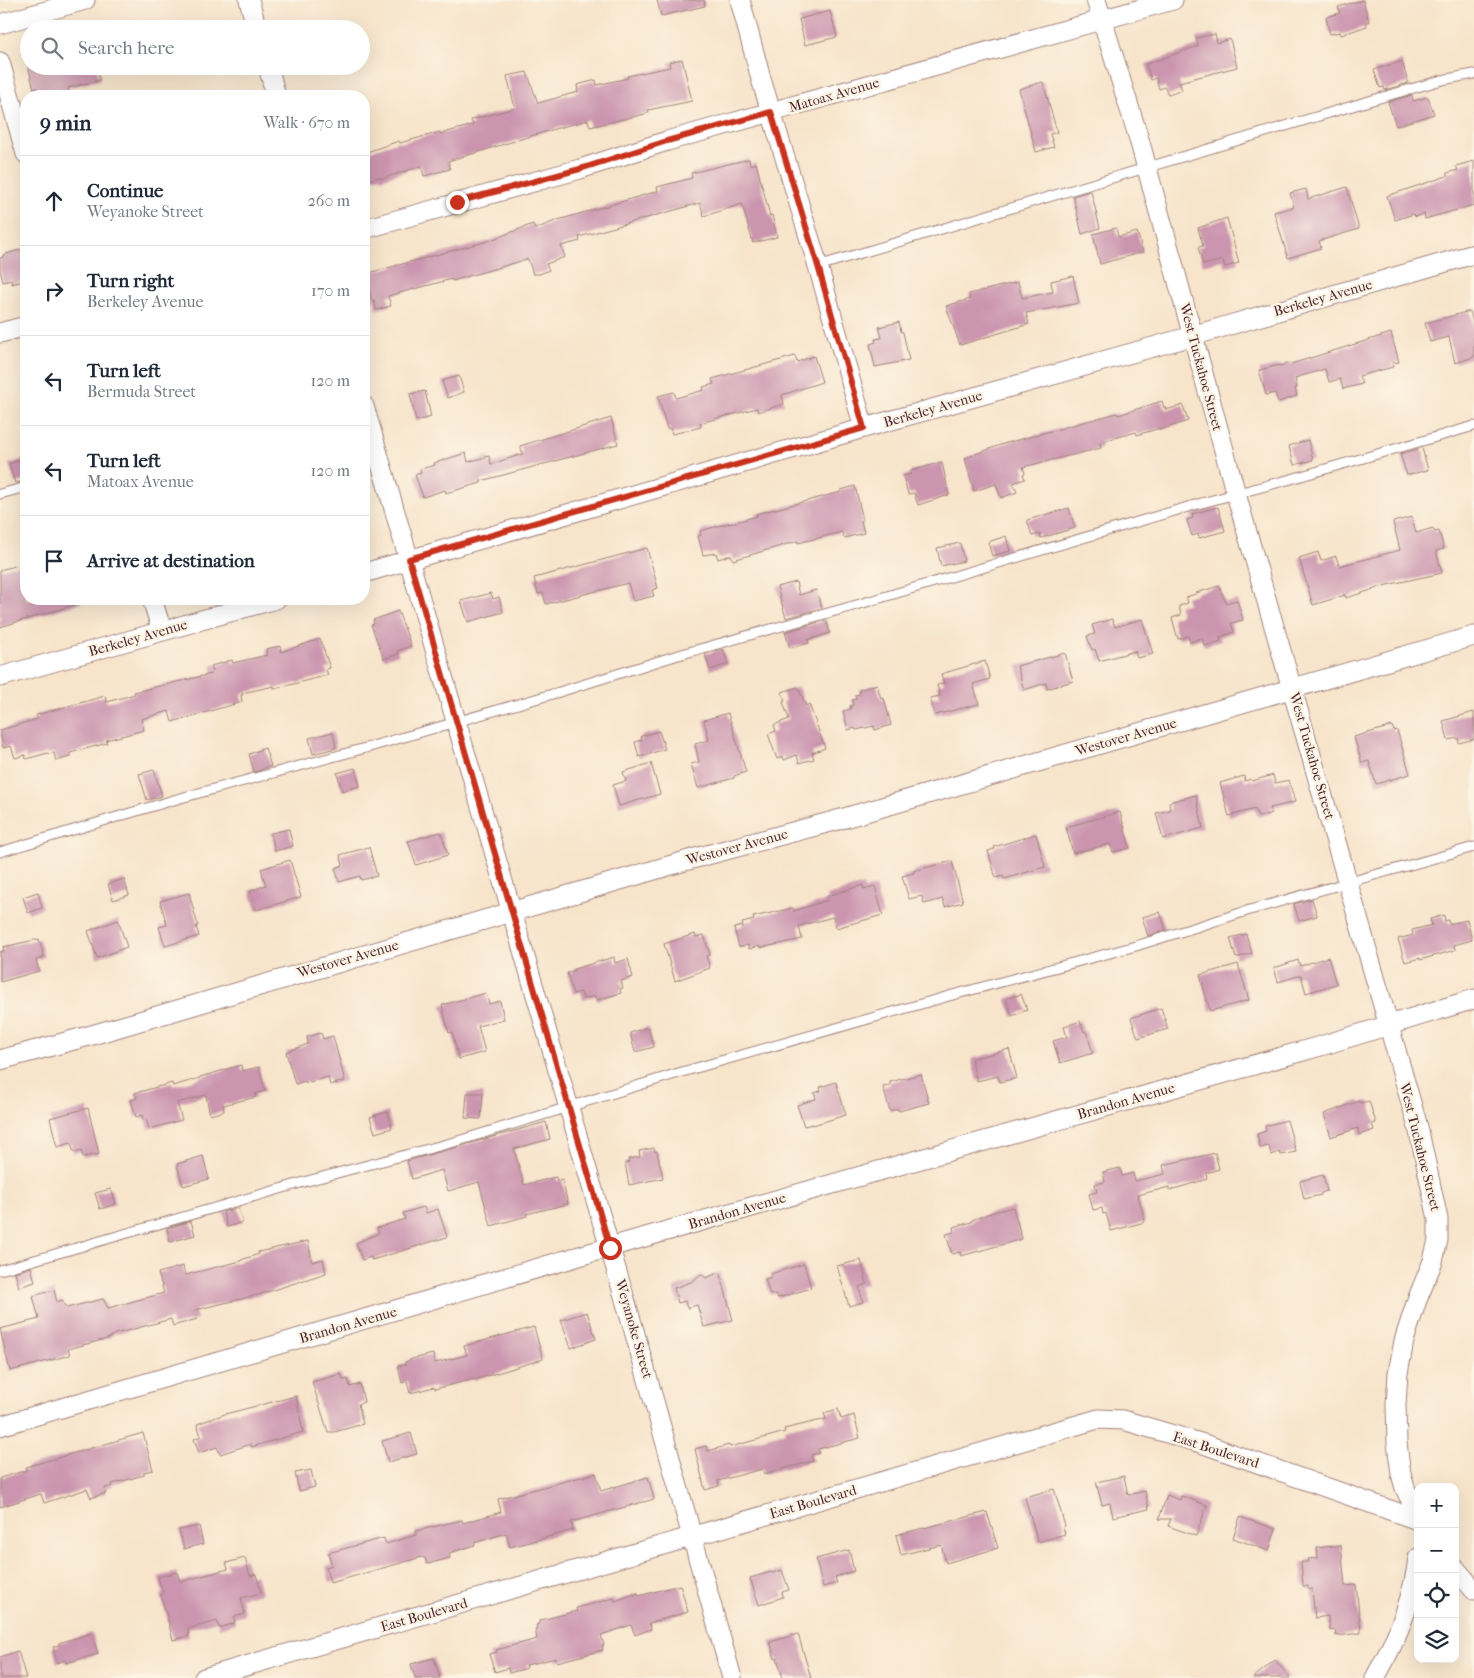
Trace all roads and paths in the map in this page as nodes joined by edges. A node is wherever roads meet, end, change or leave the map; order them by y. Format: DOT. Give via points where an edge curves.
graph roads {
  1 [pos="85,0"];
  2 [pos="249,0"];
  3 [pos="740,0"];
  4 [pos="1096,0"];
  5 [pos="1173,0"];
  6 [pos="255,20"];
  7 [pos="1102,20"];
  8 [pos="0,24"];
  9 [pos="0,62"];
  10 [pos="1474,74"];
  11 [pos="270,75"];
  12 [pos="274,90"];
  13 [pos="771,112"];
  14 [pos="20,133"];
  15 [pos="1147,168"];
  16 [pos="370,228"];
  17 [pos="1474,254"];
  18 [pos="818,266"];
  19 [pos="20,328"];
  20 [pos="0,333"];
  21 [pos="1192,336"];
  22 [pos="370,426"];
  23 [pos="1474,426"];
  24 [pos="864,428"];
  25 [pos="20,489"];
  26 [pos="0,494"];
  27 [pos="1236,494"];
  28 [pos="409,559"];
  29 [pos="370,571"];
  30 [pos="154,605"];
  31 [pos="255,605"];
  32 [pos="162,631"];
  33 [pos="1474,636"];
  34 [pos="0,677"];
  35 [pos="1293,689"];
  36 [pos="456,722"];
  37 [pos="1474,847"];
  38 [pos="0,852"];
  39 [pos="1348,883"];
  40 [pos="512,912"];
  41 [pos="1474,999"];
  42 [pos="1389,1026"];
  43 [pos="0,1060"];
  44 [pos="569,1107"];
  45 [pos="610,1248"];
  46 [pos="0,1270"];
  47 [pos="0,1426"];
  48 [pos="1414,1507"];
  49 [pos="1414,1519"];
  50 [pos="692,1537"];
  51 [pos="1416,1573"];
  52 [pos="1459,1573"];
  53 [pos="1474,1590"];
  54 [pos="204,1678"];
  55 [pos="732,1678"];
  56 [pos="1375,1678"];
  1 -- 8 [label="street"];
  2 -- 6 [label="street"];
  3 -- 13 [label="street"];
  4 -- 7 [label="street, West Tuckahoe Street"];
  5 -- 7 [label="street, Matoax Avenue"];
  7 -- 13 [label="street, Matoax Avenue"];
  7 -- 15 [label="street, West Tuckahoe Street"];
  9 -- 14 [label="street"];
  10 -- 15 [label="lane" via="1378,98"];
  11 -- 12 [label="street"];
  13 -- 16 [label="street, Matoax Avenue"];
  13 -- 18 [label="street"];
  15 -- 18 [label="lane"];
  15 -- 21 [label="street, West Tuckahoe Street"];
  17 -- 21 [label="street, Berkeley Avenue"];
  18 -- 24 [label="street"];
  19 -- 20 [label="street"];
  21 -- 24 [label="street, Berkeley Avenue"];
  21 -- 27 [label="street, West Tuckahoe Street"];
  22 -- 28 [label="street, Weyanoke Street"];
  23 -- 27 [label="lane"];
  24 -- 28 [label="street, Berkeley Avenue"];
  25 -- 26 [label="lane"];
  27 -- 35 [label="street, West Tuckahoe Street"];
  27 -- 36 [label="lane"];
  28 -- 29 [label="street, Berkeley Avenue"];
  28 -- 36 [label="street, Weyanoke Street"];
  30 -- 32 [label="street"];
  31 -- 32 [label="street, Berkeley Avenue"];
  32 -- 34 [label="street, Berkeley Avenue"];
  33 -- 35 [label="street, Westover Avenue"];
  35 -- 39 [label="street, West Tuckahoe Street"];
  35 -- 40 [label="street, Westover Avenue"];
  36 -- 38 [label="lane"];
  36 -- 40 [label="street, Weyanoke Street"];
  37 -- 39 [label="lane"];
  39 -- 42 [label="street, West Tuckahoe Street"];
  39 -- 44 [label="lane"];
  40 -- 43 [label="street, Westover Avenue"];
  40 -- 44 [label="street, Weyanoke Street"];
  41 -- 42 [label="street, Brandon Avenue"];
  42 -- 45 [label="street, Brandon Avenue"];
  42 -- 48 [label="street, West Tuckahoe Street" via="1418,1127 1438,1219 1433,1261 1404,1341 1398,1373 1397,1443 1401,1474"];
  44 -- 45 [label="street, Weyanoke Street"];
  44 -- 46 [label="lane"];
  45 -- 47 [label="street, Brandon Avenue"];
  45 -- 50 [label="street, Weyanoke Street"];
  49 -- 50 [label="street, East Boulevard" via="1204,1444 1123,1420 1098,1418"];
  50 -- 54 [label="street, East Boulevard"];
  50 -- 55 [label="street, Weyanoke Street"];
  51 -- 56 [label="street" via="1404,1618"];
  52 -- 53 [label="street"];
}
